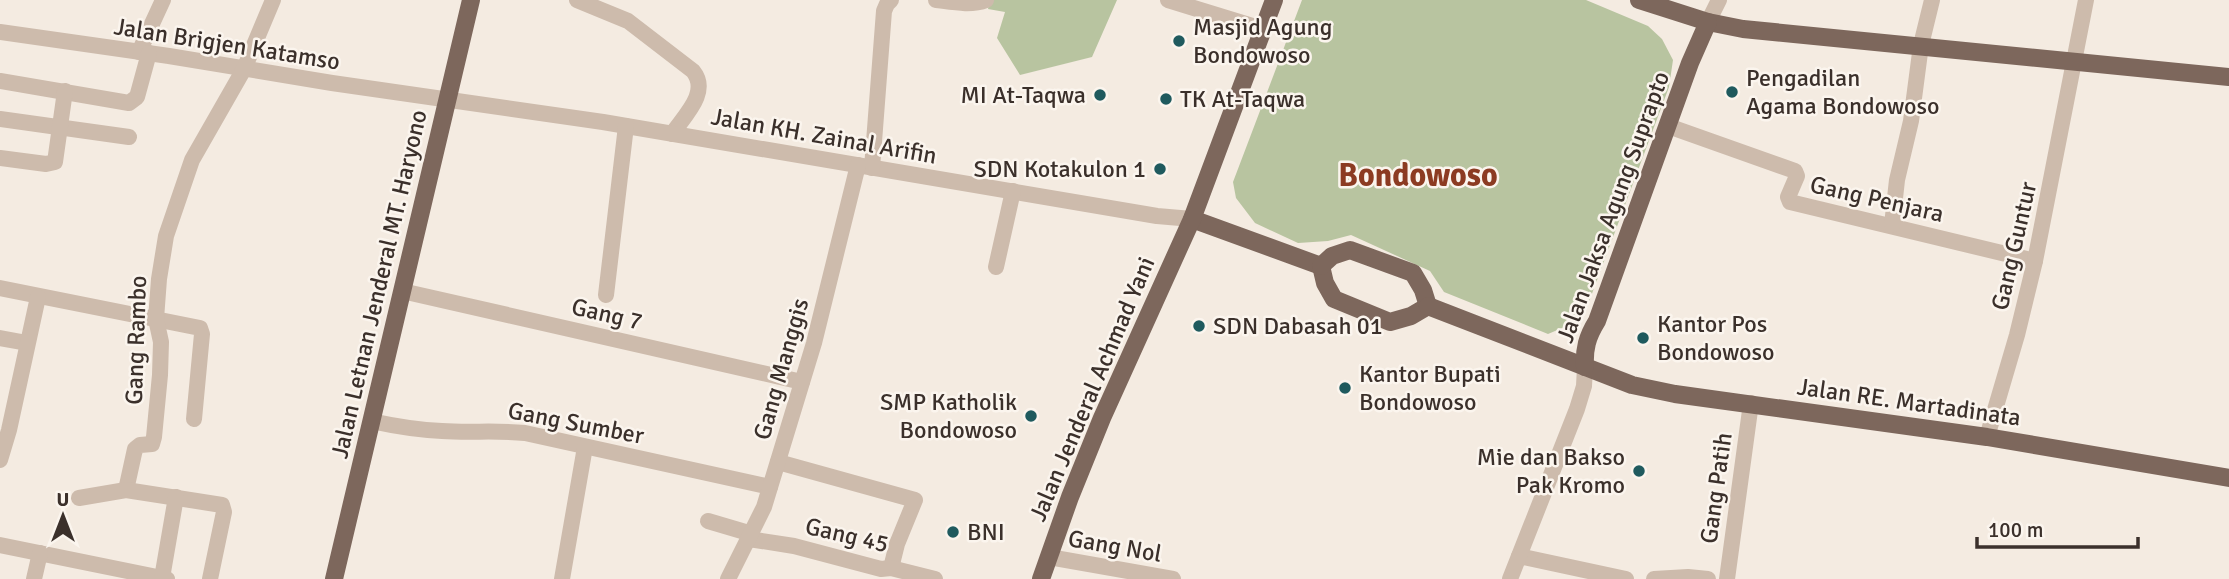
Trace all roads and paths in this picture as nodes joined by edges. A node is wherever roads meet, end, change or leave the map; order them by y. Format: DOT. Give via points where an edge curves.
graph roads {
  1 [pos="163,0"];
  2 [pos="273,0"];
  3 [pos="471,0"];
  4 [pos="577,0"];
  5 [pos="891,0"];
  6 [pos="936,0"];
  7 [pos="986,0"];
  8 [pos="1168,0"];
  9 [pos="1274,0"];
  10 [pos="1639,0"];
  11 [pos="1719,0"];
  12 [pos="1932,0"];
  13 [pos="2086,0"];
  14 [pos="1708,22"];
  15 [pos="1262,29"];
  16 [pos="0,32"];
  17 [pos="1920,45"];
  18 [pos="144,53"];
  19 [pos="2074,62"];
  20 [pos="244,69"];
  21 [pos="2229,76"];
  22 [pos="0,80"];
  23 [pos="65,91"];
  24 [pos="448,100"];
  25 [pos="0,119"];
  26 [pos="626,126"];
  27 [pos="1668,126"];
  28 [pos="60,127"];
  29 [pos="672,134"];
  30 [pos="129,137"];
  31 [pos="0,158"];
  32 [pos="865,167"];
  33 [pos="1013,191"];
  34 [pos="1192,219"];
  35 [pos="1892,225"];
  36 [pos="2035,261"];
  37 [pos="1321,266"];
  38 [pos="996,267"];
  39 [pos="0,288"];
  40 [pos="401,291"];
  41 [pos="606,295"];
  42 [pos="38,297"];
  43 [pos="1428,306"];
  44 [pos="156,319"];
  45 [pos="0,338"];
  46 [pos="27,343"];
  47 [pos="1585,367"];
  48 [pos="802,382"];
  49 [pos="1751,404"];
  50 [pos="194,419"];
  51 [pos="371,421"];
  52 [pos="1987,437"];
  53 [pos="585,447"];
  54 [pos="0,460"];
  55 [pos="778,461"];
  56 [pos="2229,478"];
  57 [pos="770,486"];
  58 [pos="125,490"];
  59 [pos="176,497"];
  60 [pos="79,499"];
  61 [pos="708,521"];
  62 [pos="751,536"];
  63 [pos="0,545"];
  64 [pos="40,553"];
  65 [pos="1519,556"];
  66 [pos="1049,557"];
  67 [pos="891,568"];
  68 [pos="34,579"];
  69 [pos="164,579"];
  70 [pos="210,579"];
  71 [pos="334,579"];
  72 [pos="562,579"];
  73 [pos="728,579"];
  74 [pos="935,579"];
  75 [pos="1041,579"];
  76 [pos="1173,579"];
  77 [pos="1510,579"];
  78 [pos="1626,579"];
  79 [pos="1654,579"];
  80 [pos="1708,579"];
  81 [pos="1727,579"];
  1 -- 18 [label="street"];
  2 -- 20 [label="street, Gang Rambo"];
  3 -- 24 [label="main road, Jalan Letnan Jenderal MT. Haryono"];
  4 -- 29 [label="street" via="628,21 699,79 699,93"];
  5 -- 32 [label="street, Gang Manggis" via="884,11"];
  6 -- 7 [label="street"];
  8 -- 15 [label="street"];
  9 -- 15 [label="main road, Jalan Jenderal Achmad Yani"];
  10 -- 14 [label="main road"];
  11 -- 14 [label="street"];
  12 -- 17 [label="street"];
  13 -- 19 [label="street, Gang Guntur"];
  14 -- 17 [label="main road"];
  14 -- 27 [label="main road, Jalan Jaksa Agung Suprapto"];
  15 -- 34 [label="main road, Jalan Jenderal Achmad Yani"];
  16 -- 18 [label="street, Jalan Brigjen Katamso"];
  17 -- 19 [label="main road"];
  17 -- 35 [label="street"];
  18 -- 20 [label="street, Jalan Brigjen Katamso"];
  18 -- 23 [label="street" via="137,97 132,102"];
  19 -- 21 [label="main road"];
  19 -- 36 [label="street, Gang Guntur"];
  20 -- 24 [label="street, Jalan Brigjen Katamso"];
  20 -- 44 [label="street, Gang Rambo" via="183,184 166,236"];
  22 -- 23 [label="street"];
  23 -- 28 [label="street"];
  24 -- 26 [label="street, Jalan KH. Zainal Arifin"];
  24 -- 40 [label="main road, Jalan Letnan Jenderal MT. Haryono"];
  25 -- 28 [label="street"];
  26 -- 29 [label="street, Jalan KH. Zainal Arifin"];
  26 -- 41 [label="street"];
  27 -- 35 [label="street, Gang Penjara" via="1795,171 1790,202"];
  27 -- 47 [label="main road, Jalan Jaksa Agung Suprapto" via="1587,340"];
  28 -- 30 [label="street"];
  28 -- 31 [label="street" via="53,163"];
  29 -- 32 [label="street, Jalan KH. Zainal Arifin"];
  32 -- 33 [label="street, Jalan KH. Zainal Arifin"];
  32 -- 48 [label="street, Gang Manggis"];
  33 -- 34 [label="street, Jalan KH. Zainal Arifin"];
  33 -- 38 [label="street"];
  34 -- 37 [label="main road"];
  34 -- 66 [label="main road, Jalan Jenderal Achmad Yani" via="1102,418"];
  35 -- 36 [label="street, Gang Penjara"];
  36 -- 52 [label="street, Gang Guntur"];
  37 -- 43 [label="main road" via="1349,250 1413,273"];
  37 -- 43 [label="main road" via="1334,299 1390,322"];
  39 -- 42 [label="street"];
  40 -- 48 [label="street, Gang 7"];
  40 -- 51 [label="main road, Jalan Letnan Jenderal MT. Haryono"];
  42 -- 44 [label="street"];
  42 -- 46 [label="street"];
  43 -- 47 [label="main road, Jalan RE. Martadinata"];
  44 -- 50 [label="street" via="201,330"];
  44 -- 58 [label="street, Gang Rambo" via="160,374 154,437 152,444 135,449"];
  45 -- 46 [label="street"];
  46 -- 54 [label="street"];
  47 -- 49 [label="main road, Jalan RE. Martadinata" via="1632,385"];
  47 -- 65 [label="street" via="1577,409"];
  48 -- 55 [label="street, Gang Manggis"];
  49 -- 52 [label="main road, Jalan RE. Martadinata"];
  49 -- 81 [label="street, Gang Patih"];
  51 -- 53 [label="street, Gang Sumber" via="420,430 525,433"];
  51 -- 71 [label="main road, Jalan Letnan Jenderal MT. Haryono"];
  52 -- 56 [label="main road, Jalan RE. Martadinata"];
  53 -- 57 [label="street, Gang Sumber"];
  53 -- 72 [label="street"];
  55 -- 57 [label="street, Gang Manggis"];
  55 -- 67 [label="street" via="915,500"];
  57 -- 62 [label="street, Gang Manggis"];
  58 -- 59 [label="street"];
  58 -- 60 [label="street"];
  59 -- 69 [label="street"];
  59 -- 70 [label="street" via="224,508"];
  61 -- 62 [label="street, Gang 45"];
  62 -- 67 [label="street, Gang 45"];
  62 -- 73 [label="street, Gang Manggis"];
  63 -- 64 [label="street"];
  64 -- 68 [label="street"];
  64 -- 69 [label="street"];
  65 -- 77 [label="street"];
  65 -- 78 [label="street"];
  66 -- 75 [label="main road, Jalan Jenderal Achmad Yani"];
  66 -- 76 [label="street, Gang Nol"];
  67 -- 74 [label="street, Gang 45"];
  79 -- 80 [label="street"];
}
